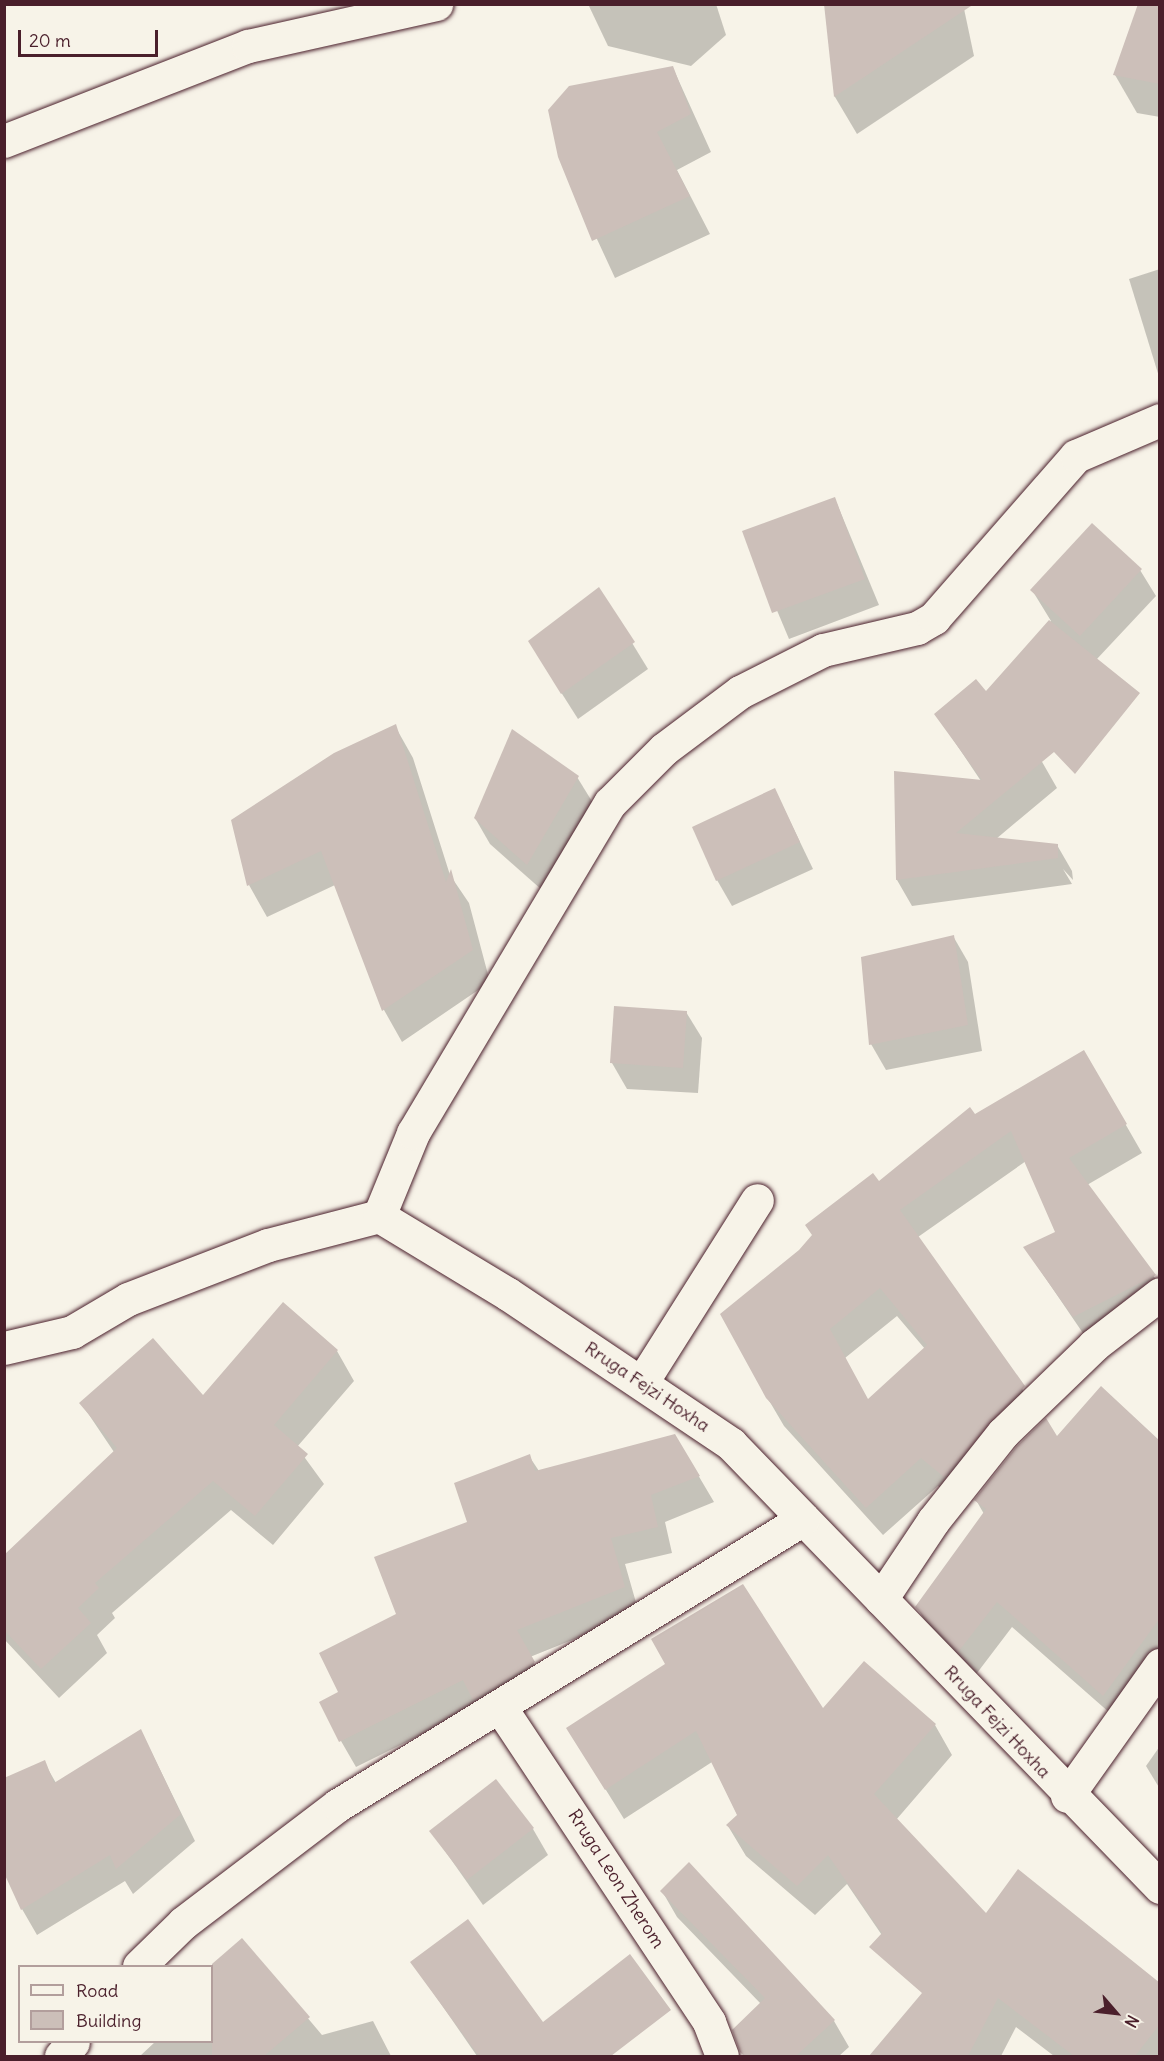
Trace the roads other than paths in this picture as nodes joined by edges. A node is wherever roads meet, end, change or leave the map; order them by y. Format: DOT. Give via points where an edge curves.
graph roads {
  1 [pos="436,4"];
  2 [pos="4,141"];
  3 [pos="1160,420"];
  4 [pos="757,1200"];
  5 [pos="379,1216"];
  6 [pos="1160,1294"];
  7 [pos="4,1348"];
  8 [pos="642,1382"];
  9 [pos="803,1519"];
  10 [pos="881,1599"];
  11 [pos="1160,1665"];
  12 [pos="500,1707"];
  13 [pos="1067,1796"];
  14 [pos="1160,1887"];
  15 [pos="141,1965"];
  16 [pos="72,2043"];
  17 [pos="61,2056"];
  18 [pos="722,2056"];
  1 -- 2 [label="street" via="248,46"];
  3 -- 5 [label="street" via="1076,456 934,618 916,628 823,650 740,692 664,749 618,795 413,1133"];
  4 -- 8 [label="street"];
  5 -- 7 [label="street" via="267,1245 128,1299 72,1332"];
  5 -- 8 [label="street, Rruga Fejzi Hoxha"];
  6 -- 10 [label="street" via="1094,1345 1003,1433"];
  8 -- 9 [label="street, Rruga Fejzi Hoxha" via="731,1444"];
  9 -- 10 [label="street, Rruga Fejzi Hoxha"];
  9 -- 12 [label="street"];
  10 -- 13 [label="street, Rruga Fejzi Hoxha"];
  11 -- 13 [label="street"];
  12 -- 15 [label="street" via="338,1805 183,1923"];
  12 -- 18 [label="street, Rruga Leon Zherom" via="709,2022"];
  13 -- 14 [label="street, Rruga Fejzi Hoxha"];
  16 -- 17 [label="street"];
}
